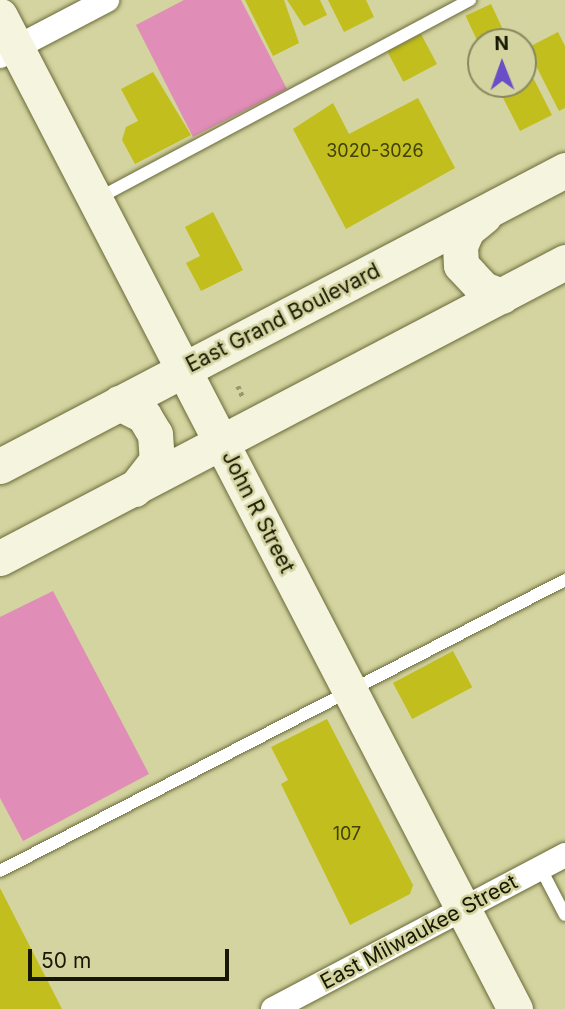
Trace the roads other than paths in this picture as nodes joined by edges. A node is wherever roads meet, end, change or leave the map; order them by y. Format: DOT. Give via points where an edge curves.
graph roads {
  1 [pos="107,0"];
  2 [pos="470,0"];
  3 [pos="0,16"];
  4 [pos="8,52"];
  5 [pos="565,170"];
  6 [pos="96,200"];
  7 [pos="492,209"];
  8 [pos="565,262"];
  9 [pos="502,296"];
  10 [pos="184,370"];
  11 [pos="119,403"];
  12 [pos="222,443"];
  13 [pos="0,466"];
  14 [pos="134,489"];
  15 [pos="0,558"];
  16 [pos="565,580"];
  17 [pos="350,690"];
  18 [pos="565,855"];
  19 [pos="541,867"];
  20 [pos="0,871"];
  21 [pos="463,908"];
  22 [pos="565,915"];
  23 [pos="273,1009"];
  24 [pos="515,1009"];
  1 -- 4 [label="street"];
  2 -- 6 [label="lane"];
  3 -- 4 [label="main road, John R Street"];
  4 -- 6 [label="main road, John R Street"];
  5 -- 7 [label="main road, East Grand Boulevard"];
  6 -- 10 [label="main road, John R Street"];
  7 -- 9 [label="main road" via="467,230 460,246 461,265 483,289"];
  7 -- 10 [label="main road, East Grand Boulevard"];
  8 -- 9 [label="main road"];
  9 -- 12 [label="main road"];
  10 -- 11 [label="main road, East Grand Boulevard"];
  10 -- 12 [label="main road, John R Street"];
  11 -- 13 [label="main road, East Grand Boulevard"];
  11 -- 14 [label="main road" via="144,416 155,434 157,460"];
  12 -- 14 [label="main road"];
  12 -- 17 [label="main road, John R Street"];
  14 -- 15 [label="main road"];
  16 -- 17 [label="lane"];
  17 -- 20 [label="lane"];
  17 -- 21 [label="main road, John R Street"];
  18 -- 19 [label="street, East Milwaukee Street"];
  19 -- 21 [label="street, East Milwaukee Street"];
  19 -- 22 [label="lane"];
  21 -- 23 [label="street, East Milwaukee Street"];
  21 -- 24 [label="main road, John R Street"];
}
